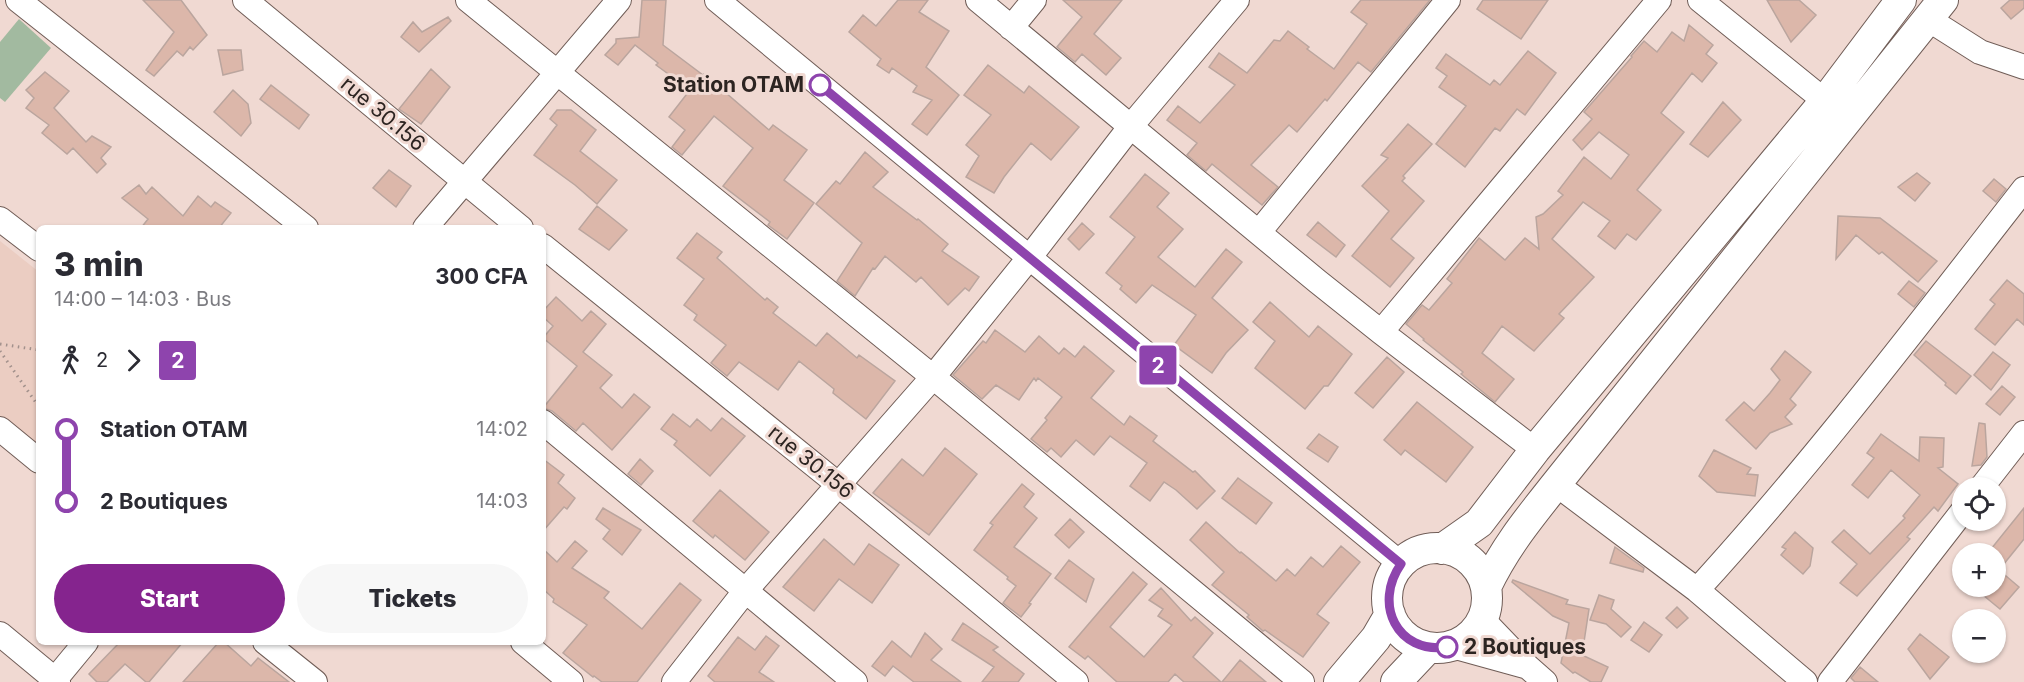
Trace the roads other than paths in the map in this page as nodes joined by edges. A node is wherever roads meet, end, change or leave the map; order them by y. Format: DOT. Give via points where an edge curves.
graph roads {
  1 [pos="18,0"];
  2 [pos="245,0"];
  3 [pos="468,0"];
  4 [pos="619,0"];
  5 [pos="717,0"];
  6 [pos="978,0"];
  7 [pos="1034,0"];
  8 [pos="1237,0"];
  9 [pos="1448,0"];
  10 [pos="1659,0"];
  11 [pos="1700,0"];
  12 [pos="1901,0"];
  13 [pos="1936,9"];
  14 [pos="1011,28"];
  15 [pos="2024,67"];
  16 [pos="556,73"];
  17 [pos="1825,101"];
  18 [pos="1131,126"];
  19 [pos="465,183"];
  20 [pos="2024,189"];
  21 [pos="0,219"];
  22 [pos="302,225"];
  23 [pos="428,225"];
  24 [pos="517,225"];
  25 [pos="1259,232"];
  26 [pos="36,247"];
  27 [pos="546,248"];
  28 [pos="1029,258"];
  29 [pos="1381,332"];
  30 [pos="933,377"];
  31 [pos="546,424"];
  32 [pos="0,429"];
  33 [pos="2024,433"];
  34 [pos="1535,450"];
  35 [pos="36,458"];
  36 [pos="1990,477"];
  37 [pos="1556,483"];
  38 [pos="839,485"];
  39 [pos="1952,525"];
  40 [pos="1442,549"];
  41 [pos="1401,564"];
  42 [pos="1486,587"];
  43 [pos="746,590"];
  44 [pos="1697,590"];
  45 [pos="1390,614"];
  46 [pos="1483,620"];
  47 [pos="0,634"];
  48 [pos="84,645"];
  49 [pos="269,645"];
  50 [pos="527,645"];
  51 [pos="1440,647"];
  52 [pos="1536,675"];
  53 [pos="55,681"];
  54 [pos="315,682"];
  55 [pos="571,682"];
  56 [pos="675,682"];
  57 [pos="855,682"];
  58 [pos="1076,682"];
  59 [pos="1302,682"];
  60 [pos="1339,682"];
  61 [pos="1396,682"];
  62 [pos="1805,682"];
  63 [pos="1830,682"];
  1 -- 22 [label="street"];
  2 -- 19 [label="street, rue 30.156"];
  3 -- 16 [label="street"];
  4 -- 16 [label="street"];
  5 -- 28 [label="street"];
  6 -- 14 [label="street"];
  7 -- 14 [label="street"];
  8 -- 18 [label="street"];
  9 -- 25 [label="street"];
  10 -- 29 [label="street"];
  11 -- 17 [label="street"];
  12 -- 17 [label="main road"];
  13 -- 15 [label="street" via="1980,52"];
  13 -- 37 [label="main road"];
  14 -- 18 [label="street"];
  16 -- 19 [label="street"];
  16 -- 30 [label="street"];
  17 -- 34 [label="main road"];
  18 -- 25 [label="street"];
  18 -- 28 [label="street"];
  19 -- 23 [label="street"];
  19 -- 24 [label="street, rue 30.156"];
  20 -- 44 [label="street" via="1777,499"];
  21 -- 26 [label="street"];
  25 -- 29 [label="street"];
  27 -- 38 [label="street, rue 30.156"];
  28 -- 30 [label="street"];
  28 -- 41 [label="street"];
  29 -- 34 [label="street"];
  30 -- 38 [label="street"];
  30 -- 59 [label="street"];
  31 -- 43 [label="street"];
  32 -- 35 [label="street"];
  33 -- 36 [label="street"];
  34 -- 40 [label="main road" via="1479,523"];
  37 -- 42 [label="main road" via="1509,545"];
  37 -- 44 [label="street"];
  38 -- 43 [label="street"];
  38 -- 58 [label="street, rue 30.156"];
  39 -- 63 [label="street"];
  40 -- 41 [label="main road" via="1413,555"];
  40 -- 42 [label="main road" via="1470,561"];
  41 -- 45 [label="main road" via="1389,586"];
  42 -- 46 [label="main road"];
  43 -- 56 [label="street"];
  43 -- 57 [label="street"];
  44 -- 62 [label="street"];
  45 -- 51 [label="main road" via="1408,639"];
  45 -- 60 [label="main road" via="1376,638"];
  46 -- 51 [label="main road" via="1464,640"];
  46 -- 52 [label="street"];
  47 -- 53 [label="street"];
  48 -- 53 [label="street"];
  49 -- 54 [label="street"];
  50 -- 55 [label="street"];
  51 -- 52 [label="street"];
  51 -- 61 [label="main road"];
}
